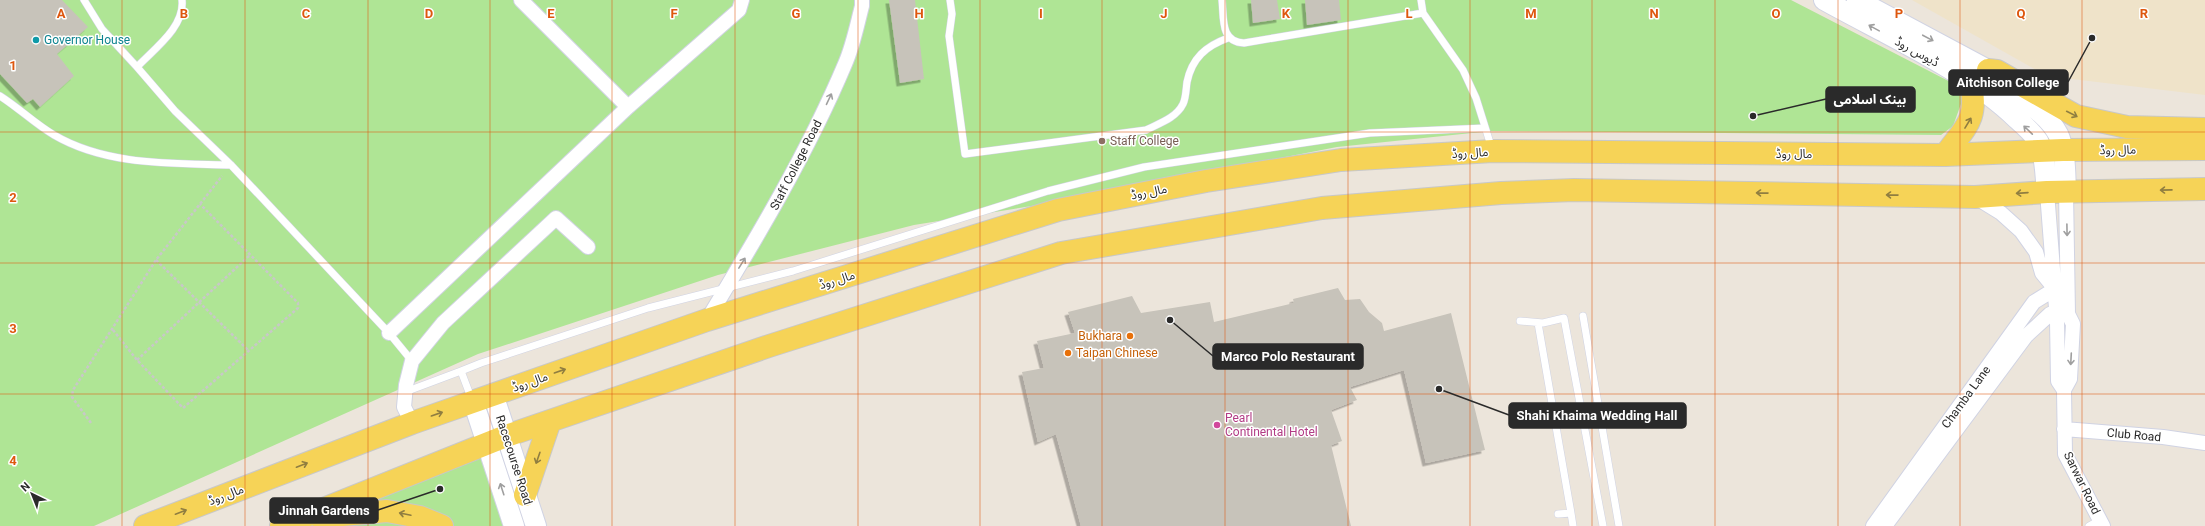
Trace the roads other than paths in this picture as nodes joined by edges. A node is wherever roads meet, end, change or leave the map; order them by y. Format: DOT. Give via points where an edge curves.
graph roads {
  1 [pos="84,0"];
  2 [pos="182,0"];
  3 [pos="521,0"];
  4 [pos="742,0"];
  5 [pos="862,0"];
  6 [pos="950,0"];
  7 [pos="1222,0"];
  8 [pos="1421,0"];
  9 [pos="1824,0"];
  10 [pos="1857,0"];
  11 [pos="1423,13"];
  12 [pos="1228,38"];
  13 [pos="137,67"];
  14 [pos="1988,70"];
  15 [pos="1971,83"];
  16 [pos="0,96"];
  17 [pos="628,106"];
  18 [pos="1485,128"];
  19 [pos="2205,128"];
  20 [pos="2205,149"];
  21 [pos="1493,151"];
  22 [pos="2053,151"];
  23 [pos="1945,155"];
  24 [pos="230,165"];
  25 [pos="2205,190"];
  26 [pos="2057,192"];
  27 [pos="1975,197"];
  28 [pos="588,247"];
  29 [pos="2067,277"];
  30 [pos="728,286"];
  31 [pos="2055,289"];
  32 [pos="2057,311"];
  33 [pos="1583,316"];
  34 [pos="707,320"];
  35 [pos="1520,321"];
  36 [pos="1538,323"];
  37 [pos="389,333"];
  38 [pos="412,361"];
  39 [pos="461,371"];
  40 [pos="2064,390"];
  41 [pos="405,392"];
  42 [pos="493,394"];
  43 [pos="473,401"];
  44 [pos="550,421"];
  45 [pos="412,423"];
  46 [pos="2064,429"];
  47 [pos="497,440"];
  48 [pos="2205,444"];
  49 [pos="525,494"];
  50 [pos="1571,513"];
  51 [pos="1558,514"];
  52 [pos="302,518"];
  53 [pos="2098,524"];
  54 [pos="145,526"];
  55 [pos="281,526"];
  56 [pos="442,526"];
  57 [pos="514,526"];
  58 [pos="536,526"];
  59 [pos="1573,526"];
  60 [pos="1603,526"];
  61 [pos="1619,526"];
  62 [pos="1873,526"];
  63 [pos="1885,526"];
  1 -- 13 [label="lane" via="102,29"];
  2 -- 13 [label="lane" via="183,6 176,26"];
  3 -- 17 [label="street"];
  4 -- 17 [label="street" via="739,10"];
  30 -- 5 [label="street, Staff College Road, one-way" via="803,156 846,63"];
  6 -- 12 [label="lane" via="952,14 949,36 965,154 1146,130 1172,118 1183,103 1189,72 1200,53 1212,44"];
  7 -- 12 [label="lane" via="1225,32"];
  8 -- 11 [label="lane"];
  15 -- 9 [label="main road, ڈیوس روڈ, one-way"];
  10 -- 14 [label="main road, ڈیوس روڈ, one-way"];
  11 -- 12 [label="lane" via="1244,43 1235,43"];
  11 -- 18 [label="lane" via="1463,70"];
  13 -- 24 [label="lane" via="175,111"];
  14 -- 19 [label="main road, one-way" via="1998,71 2076,116 2127,127"];
  14 -- 22 [label="main road, ڈیوس روڈ" via="1997,82 2050,124 2058,135"];
  22 -- 15 [label="main road, ڈیوس روڈ, one-way" via="1993,98"];
  23 -- 15 [label="main road, one-way" via="1969,124 1974,99"];
  16 -- 24 [label="lane" via="54,136 78,147 125,160"];
  17 -- 37 [label="street"];
  18 -- 21 [label="lane"];
  18 -- 30 [label="lane" via="1370,133 1144,167 1048,191 793,271"];
  20 -- 22 [label="main road, مال روڈ"];
  21 -- 23 [label="main road, مال روڈ"];
  21 -- 34 [label="main road, مال روڈ" via="1341,160 1206,181 1058,210"];
  22 -- 23 [label="main road, مال روڈ"];
  22 -- 26 [label="main road, ڈیوس روڈ"];
  24 -- 37 [label="lane"];
  25 -- 26 [label="main road, one-way"];
  26 -- 27 [label="main road, one-way"];
  26 -- 29 [label="street, one-way"];
  26 -- 31 [label="street"];
  27 -- 31 [label="street" via="2001,213 2021,231 2036,252 2042,273"];
  27 -- 44 [label="main road, one-way" via="1574,190 1501,193 1322,208 1061,253 769,346"];
  28 -- 38 [label="street" via="556,218 443,323"];
  29 -- 31 [label="street, Chamba Lane"];
  29 -- 40 [label="street, one-way" via="2068,314 2073,324 2070,379"];
  30 -- 34 [label="street, Staff College Road"];
  30 -- 39 [label="lane" via="648,308"];
  31 -- 32 [label="street"];
  31 -- 62 [label="street, Chamba Lane" via="2034,302"];
  32 -- 40 [label="street" via="2058,381"];
  32 -- 63 [label="street, Chamba Lane" via="2050,314 2026,336"];
  33 -- 61 [label="lane"];
  42 -- 34 [label="main road, مال روڈ, one-way"];
  35 -- 36 [label="lane"];
  36 -- 50 [label="lane"];
  36 -- 60 [label="lane" via="1564,318"];
  37 -- 38 [label="lane"];
  38 -- 41 [label="street"];
  39 -- 41 [label="lane"];
  39 -- 43 [label="lane"];
  40 -- 46 [label="street, Sarwar Road"];
  41 -- 45 [label="street" via="404,407"];
  42 -- 43 [label="main road, مال روڈ"];
  42 -- 47 [label="main road, Racecourse Road"];
  45 -- 43 [label="main road, مال روڈ, one-way"];
  43 -- 47 [label="main road, Racecourse Road"];
  44 -- 47 [label="main road"];
  44 -- 49 [label="main road, one-way"];
  54 -- 45 [label="main road, مال روڈ, one-way"];
  46 -- 48 [label="street, Club Road" via="2163,437"];
  46 -- 53 [label="street, Sarwar Road" via="2065,454"];
  47 -- 49 [label="main road, Racecourse Road"];
  47 -- 52 [label="main road"];
  57 -- 47 [label="main road, Racecourse Road, one-way"];
  49 -- 58 [label="main road, Racecourse Road"];
  50 -- 51 [label="lane"];
  50 -- 59 [label="lane"];
  52 -- 55 [label="main road"];
  56 -- 52 [label="main road, one-way" via="420,517 387,511"];
}
